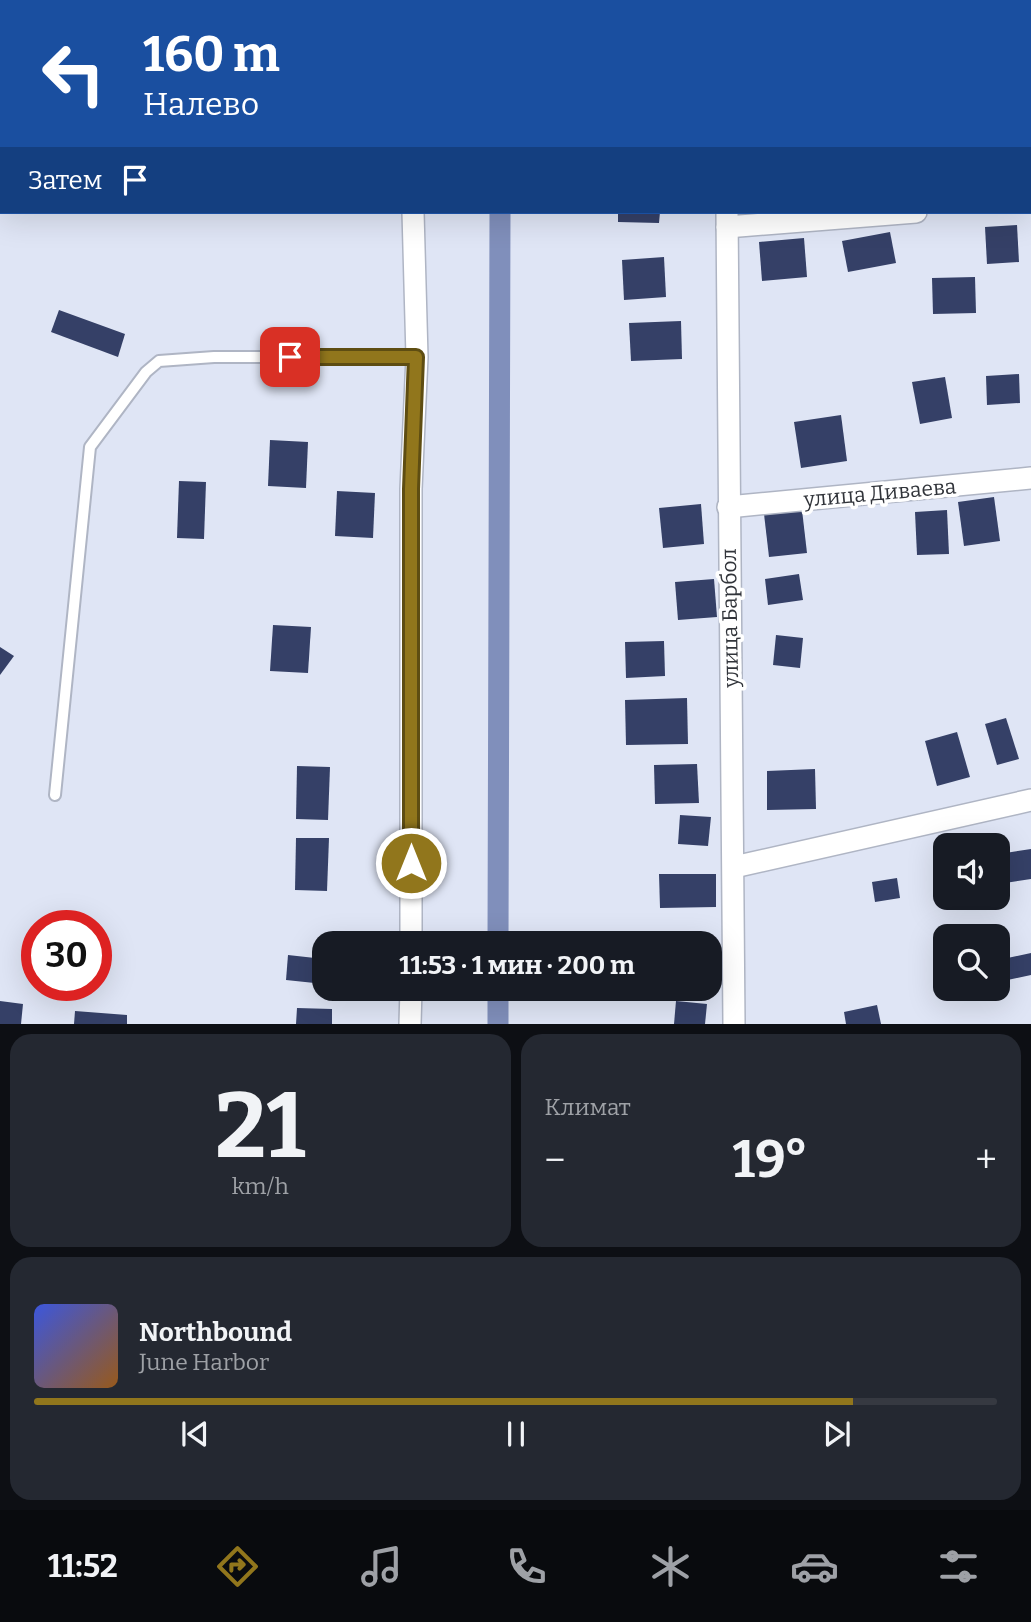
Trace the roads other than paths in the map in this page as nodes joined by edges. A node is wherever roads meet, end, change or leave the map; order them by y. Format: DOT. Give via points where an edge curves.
graph roads {
  1 [pos="413,214"];
  2 [pos="862,214"];
  3 [pos="727,219"];
  4 [pos="416,357"];
  5 [pos="1031,478"];
  6 [pos="728,507"];
  7 [pos="55,795"];
  8 [pos="1031,800"];
  9 [pos="734,867"];
  10 [pos="411,931"];
  11 [pos="411,1001"];
  12 [pos="411,1024"];
  13 [pos="734,1024"];
  1 -- 4 [label="street"];
  2 -- 3 [label="street"];
  3 -- 6 [label="street, улица Барбол"];
  4 -- 7 [label="lane" via="214,357 159,361 146,372 90,447"];
  4 -- 10 [label="street" via="411,489"];
  5 -- 6 [label="street, улица Диваева"];
  6 -- 9 [label="street, улица Барбол"];
  8 -- 9 [label="street"];
  9 -- 13 [label="street, улица Барбол"];
  11 -- 12 [label="street"];
}
